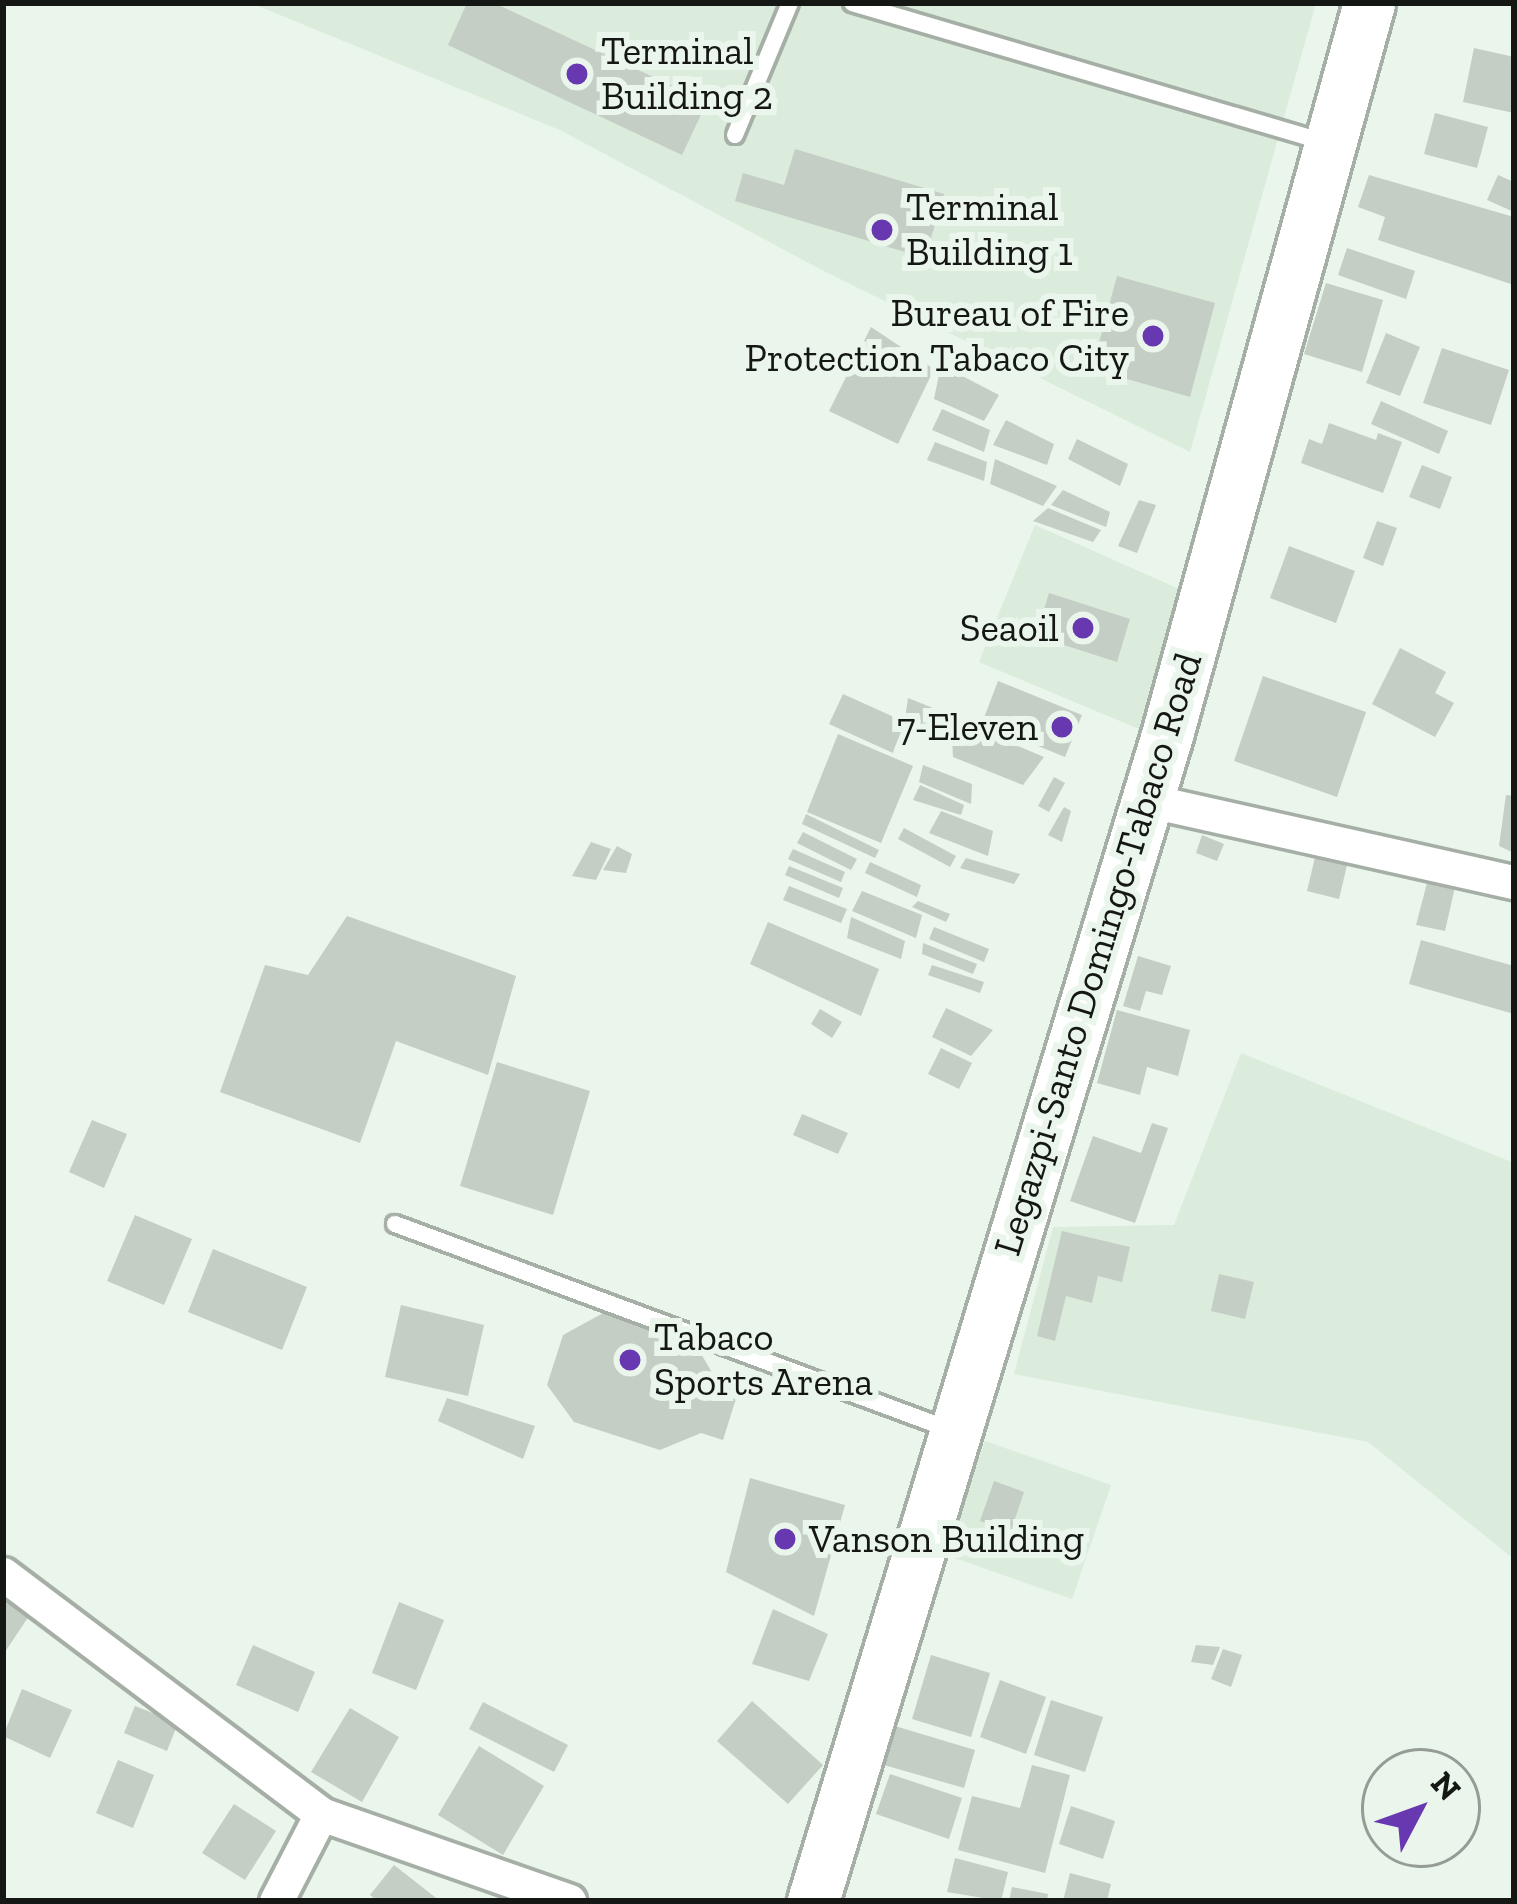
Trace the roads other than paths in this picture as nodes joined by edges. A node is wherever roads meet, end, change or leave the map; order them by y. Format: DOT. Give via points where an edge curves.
graph roads {
  1 [pos="790,3"];
  2 [pos="852,3"];
  3 [pos="1369,3"];
  4 [pos="735,135"];
  5 [pos="1331,145"];
  6 [pos="1146,800"];
  7 [pos="1514,881"];
  8 [pos="395,1224"];
  9 [pos="953,1430"];
  10 [pos="3,1574"];
  11 [pos="321,1814"];
  12 [pos="276,1901"];
  13 [pos="569,1901"];
  14 [pos="812,1901"];
  1 -- 4 [label="lane"];
  2 -- 5 [label="lane"];
  3 -- 5 [label="main road, Legazpi-Santo Domingo-Tabaco Road"];
  5 -- 6 [label="main road, Legazpi-Santo Domingo-Tabaco Road"];
  6 -- 7 [label="street"];
  6 -- 9 [label="main road, Legazpi-Santo Domingo-Tabaco Road"];
  8 -- 9 [label="lane"];
  9 -- 14 [label="main road, Legazpi-Santo Domingo-Tabaco Road"];
  10 -- 11 [label="street"];
  11 -- 12 [label="street"];
  11 -- 13 [label="street"];
}
